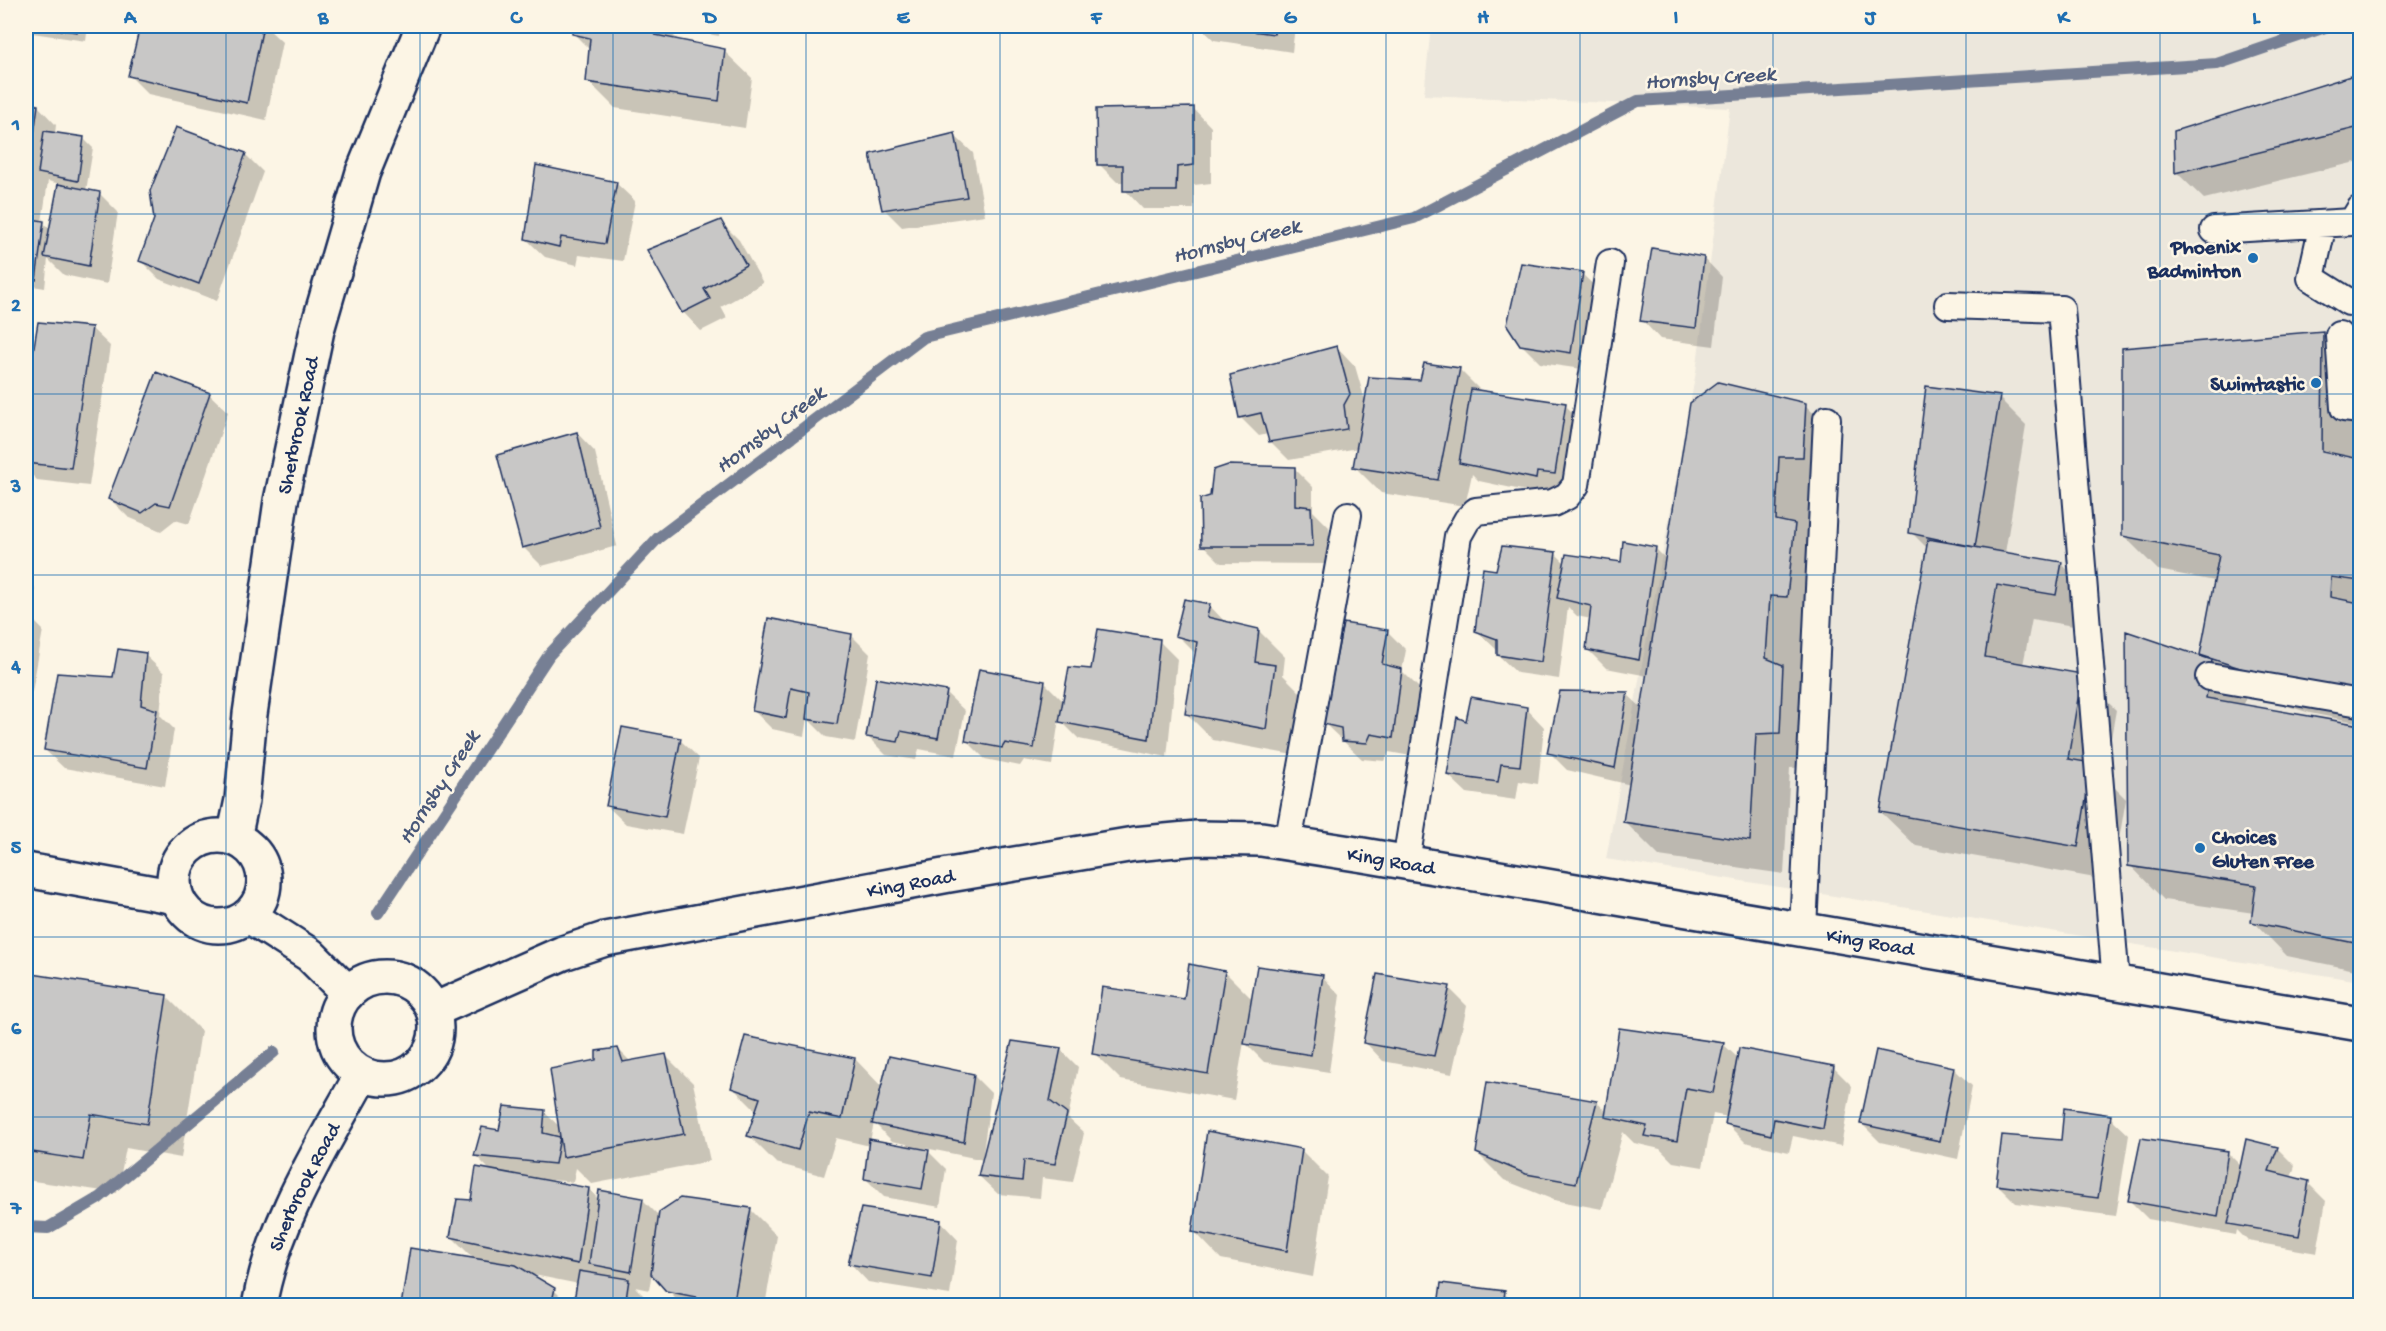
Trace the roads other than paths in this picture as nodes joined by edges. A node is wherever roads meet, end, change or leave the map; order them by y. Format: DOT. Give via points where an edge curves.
graph roads {
  1 [pos="423,26"];
  2 [pos="2361,209"];
  3 [pos="2324,224"];
  4 [pos="2214,230"];
  5 [pos="1610,262"];
  6 [pos="2361,302"];
  7 [pos="1948,305"];
  8 [pos="2339,335"];
  9 [pos="2361,410"];
  10 [pos="1827,419"];
  11 [pos="1348,515"];
  12 [pos="2209,676"];
  13 [pos="2361,703"];
  14 [pos="234,838"];
  15 [pos="1288,843"];
  16 [pos="1406,862"];
  17 [pos="26,870"];
  18 [pos="176,897"];
  19 [pos="249,916"];
  20 [pos="1803,929"];
  21 [pos="2116,983"];
  22 [pos="348,993"];
  23 [pos="434,1010"];
  24 [pos="2361,1024"];
  25 [pos="362,1074"];
  26 [pos="259,1305"];
  1 -- 14 [label="street, Sherbrook Road" via="363,172 317,330 281,501"];
  2 -- 3 [label="lane" via="2352,222"];
  3 -- 4 [label="lane"];
  3 -- 6 [label="lane" via="2311,278 2349,302"];
  5 -- 16 [label="lane" via="1576,485 1567,496 1553,503 1476,511 1458,536"];
  7 -- 21 [label="lane" via="2061,309"];
  8 -- 9 [label="lane" via="2344,408"];
  10 -- 20 [label="lane"];
  11 -- 15 [label="lane"];
  12 -- 13 [label="lane"];
  14 -- 18 [label="street" via="205,838 192,845 176,868"];
  14 -- 19 [label="street" via="248,846 264,873 259,903"];
  15 -- 16 [label="street, King Road"];
  15 -- 23 [label="street, King Road" via="1197,838 1134,844 667,926 563,953"];
  16 -- 20 [label="street, King Road"];
  17 -- 18 [label="street"];
  18 -- 19 [label="street" via="194,920 207,925 222,926"];
  19 -- 22 [label="street" via="310,955"];
  20 -- 21 [label="street, King Road"];
  21 -- 24 [label="street, King Road"];
  22 -- 23 [label="street" via="362,982 396,978 412,984"];
  22 -- 25 [label="street" via="338,1007 334,1038 349,1065"];
  23 -- 25 [label="street" via="435,1045 413,1072 387,1079"];
  25 -- 26 [label="street, Sherbrook Road" via="293,1200 265,1271"];
}
